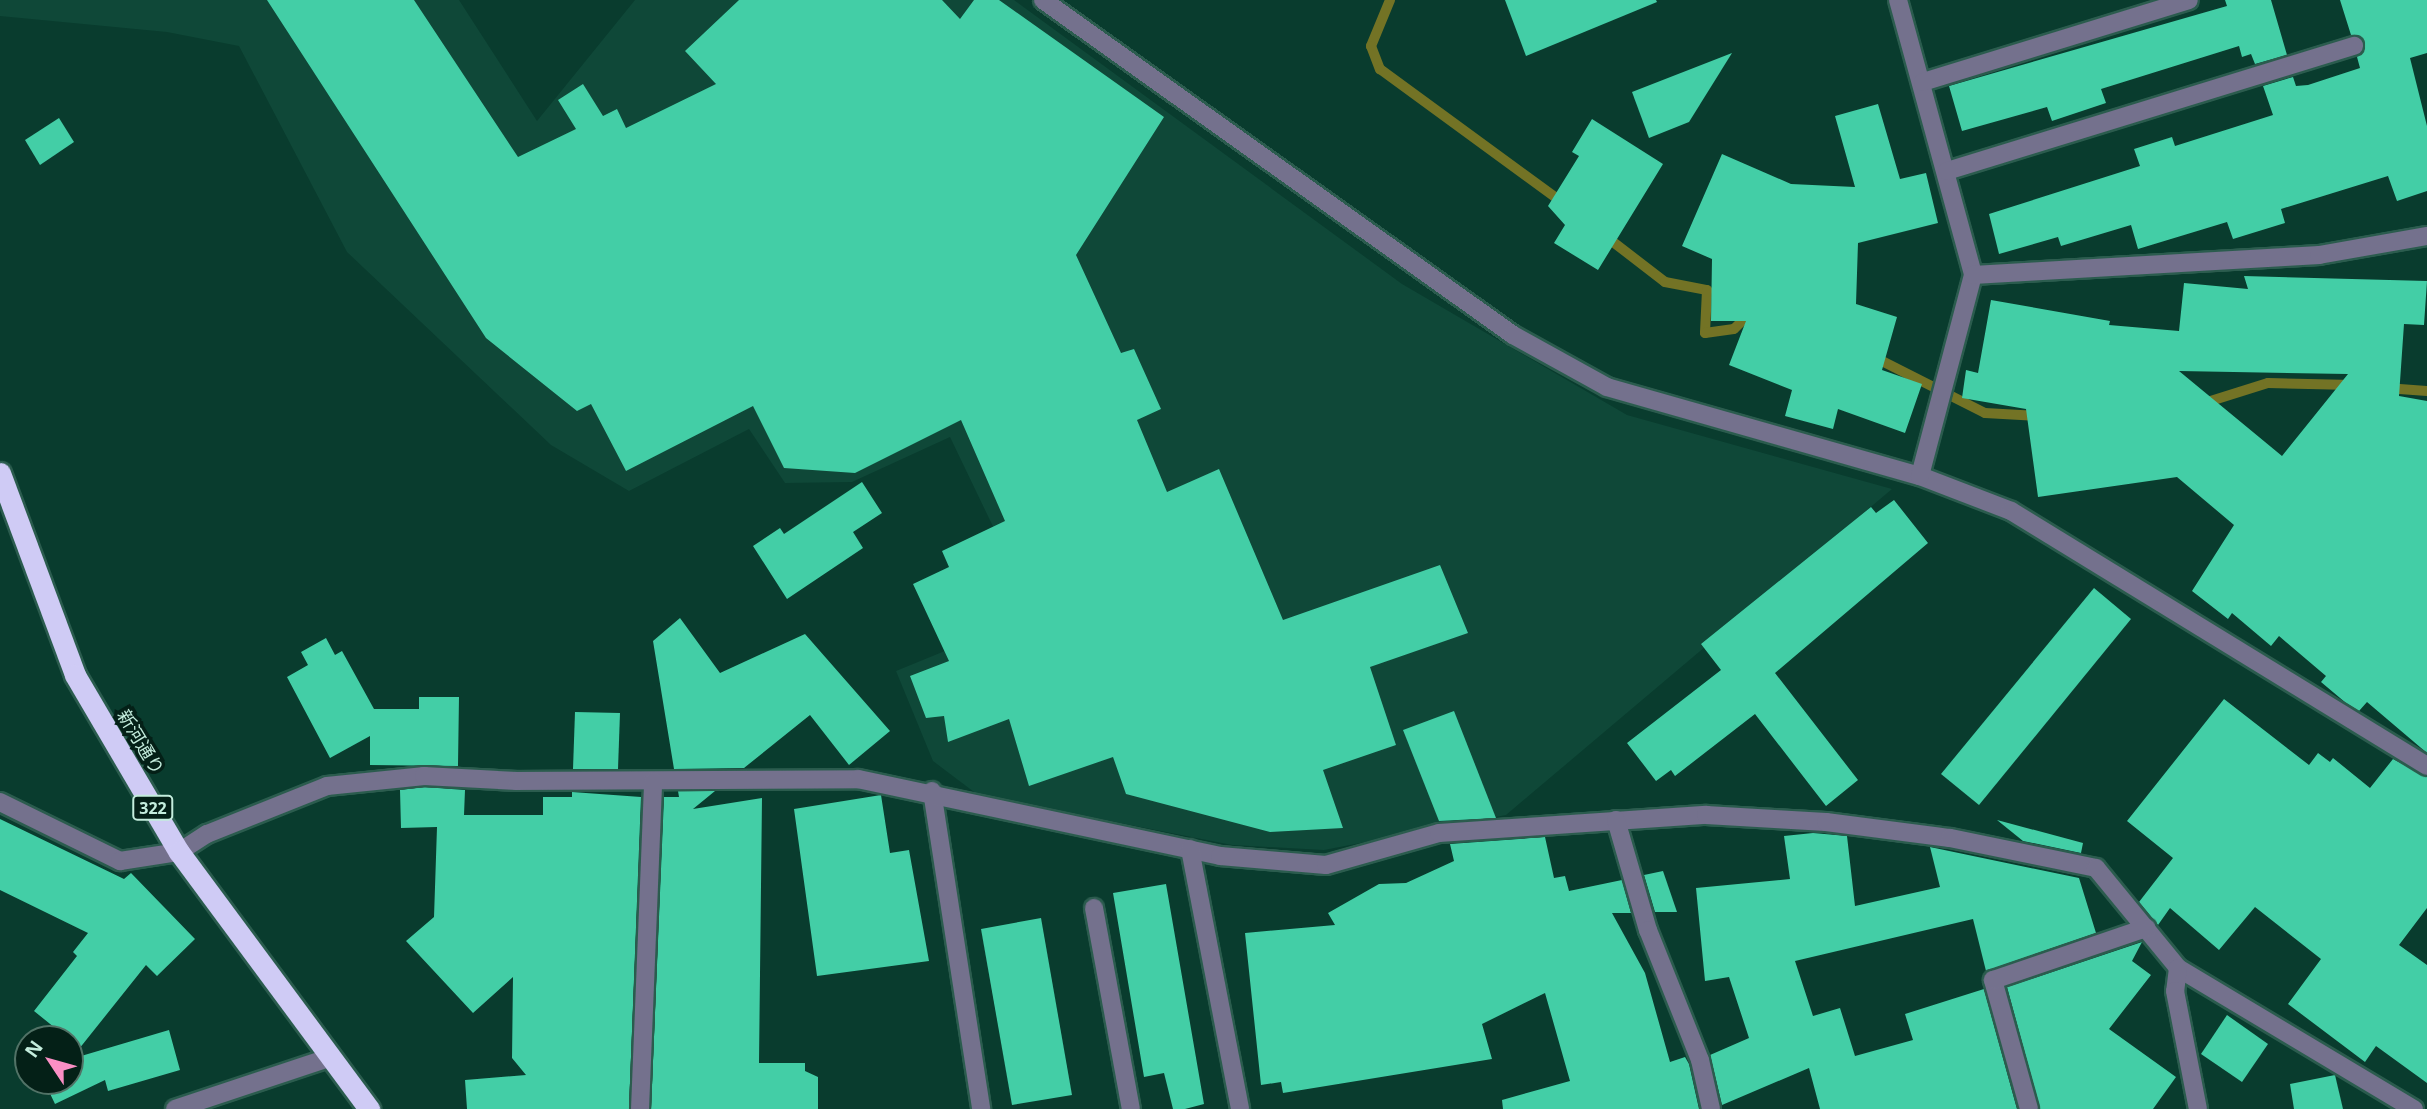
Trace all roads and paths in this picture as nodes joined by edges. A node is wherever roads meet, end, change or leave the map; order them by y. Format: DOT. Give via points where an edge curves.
graph roads {
  1 [pos="1042,0"];
  2 [pos="1898,0"];
  3 [pos="2189,0"];
  4 [pos="2354,46"];
  5 [pos="1923,82"];
  6 [pos="1947,172"];
  7 [pos="2427,236"];
  8 [pos="1973,275"];
  9 [pos="0,473"];
  10 [pos="1920,476"];
  11 [pos="2427,766"];
  12 [pos="653,781"];
  13 [pos="932,791"];
  14 [pos="0,802"];
  15 [pos="1616,820"];
  16 [pos="1190,849"];
  17 [pos="179,852"];
  18 [pos="1094,908"];
  19 [pos="2146,929"];
  20 [pos="2178,968"];
  21 [pos="328,1058"];
  22 [pos="175,1109"];
  23 [pos="369,1109"];
  24 [pos="640,1109"];
  25 [pos="981,1109"];
  26 [pos="1131,1109"];
  27 [pos="1240,1109"];
  28 [pos="1712,1109"];
  29 [pos="2029,1109"];
  30 [pos="2198,1109"];
  31 [pos="2413,1109"];
  1 -- 10 [label="street" via="1513,335 1607,387"];
  2 -- 5 [label="street"];
  3 -- 5 [label="street"];
  4 -- 6 [label="street"];
  5 -- 6 [label="street"];
  6 -- 8 [label="street"];
  7 -- 8 [label="street" via="2319,255"];
  8 -- 10 [label="street"];
  9 -- 17 [label="highway, 新河通り / 322" via="75,676"];
  10 -- 11 [label="street" via="2011,511"];
  12 -- 13 [label="street" via="858,779"];
  12 -- 17 [label="street" via="424,776 327,786 207,834"];
  12 -- 24 [label="street"];
  13 -- 16 [label="street"];
  13 -- 25 [label="street"];
  14 -- 17 [label="street" via="120,861"];
  15 -- 16 [label="street" via="1439,832 1326,864"];
  15 -- 19 [label="street" via="1706,815 1826,822 1950,838 2096,868"];
  15 -- 28 [label="street" via="1648,930 1700,1060"];
  16 -- 27 [label="street"];
  17 -- 21 [label="highway, 新河通り / 322"];
  18 -- 26 [label="street"];
  19 -- 20 [label="street"];
  19 -- 29 [label="street" via="1993,980"];
  20 -- 30 [label="street" via="2175,991"];
  20 -- 31 [label="street"];
  21 -- 22 [label="street"];
  21 -- 23 [label="highway, 新河通り / 322"];
}
